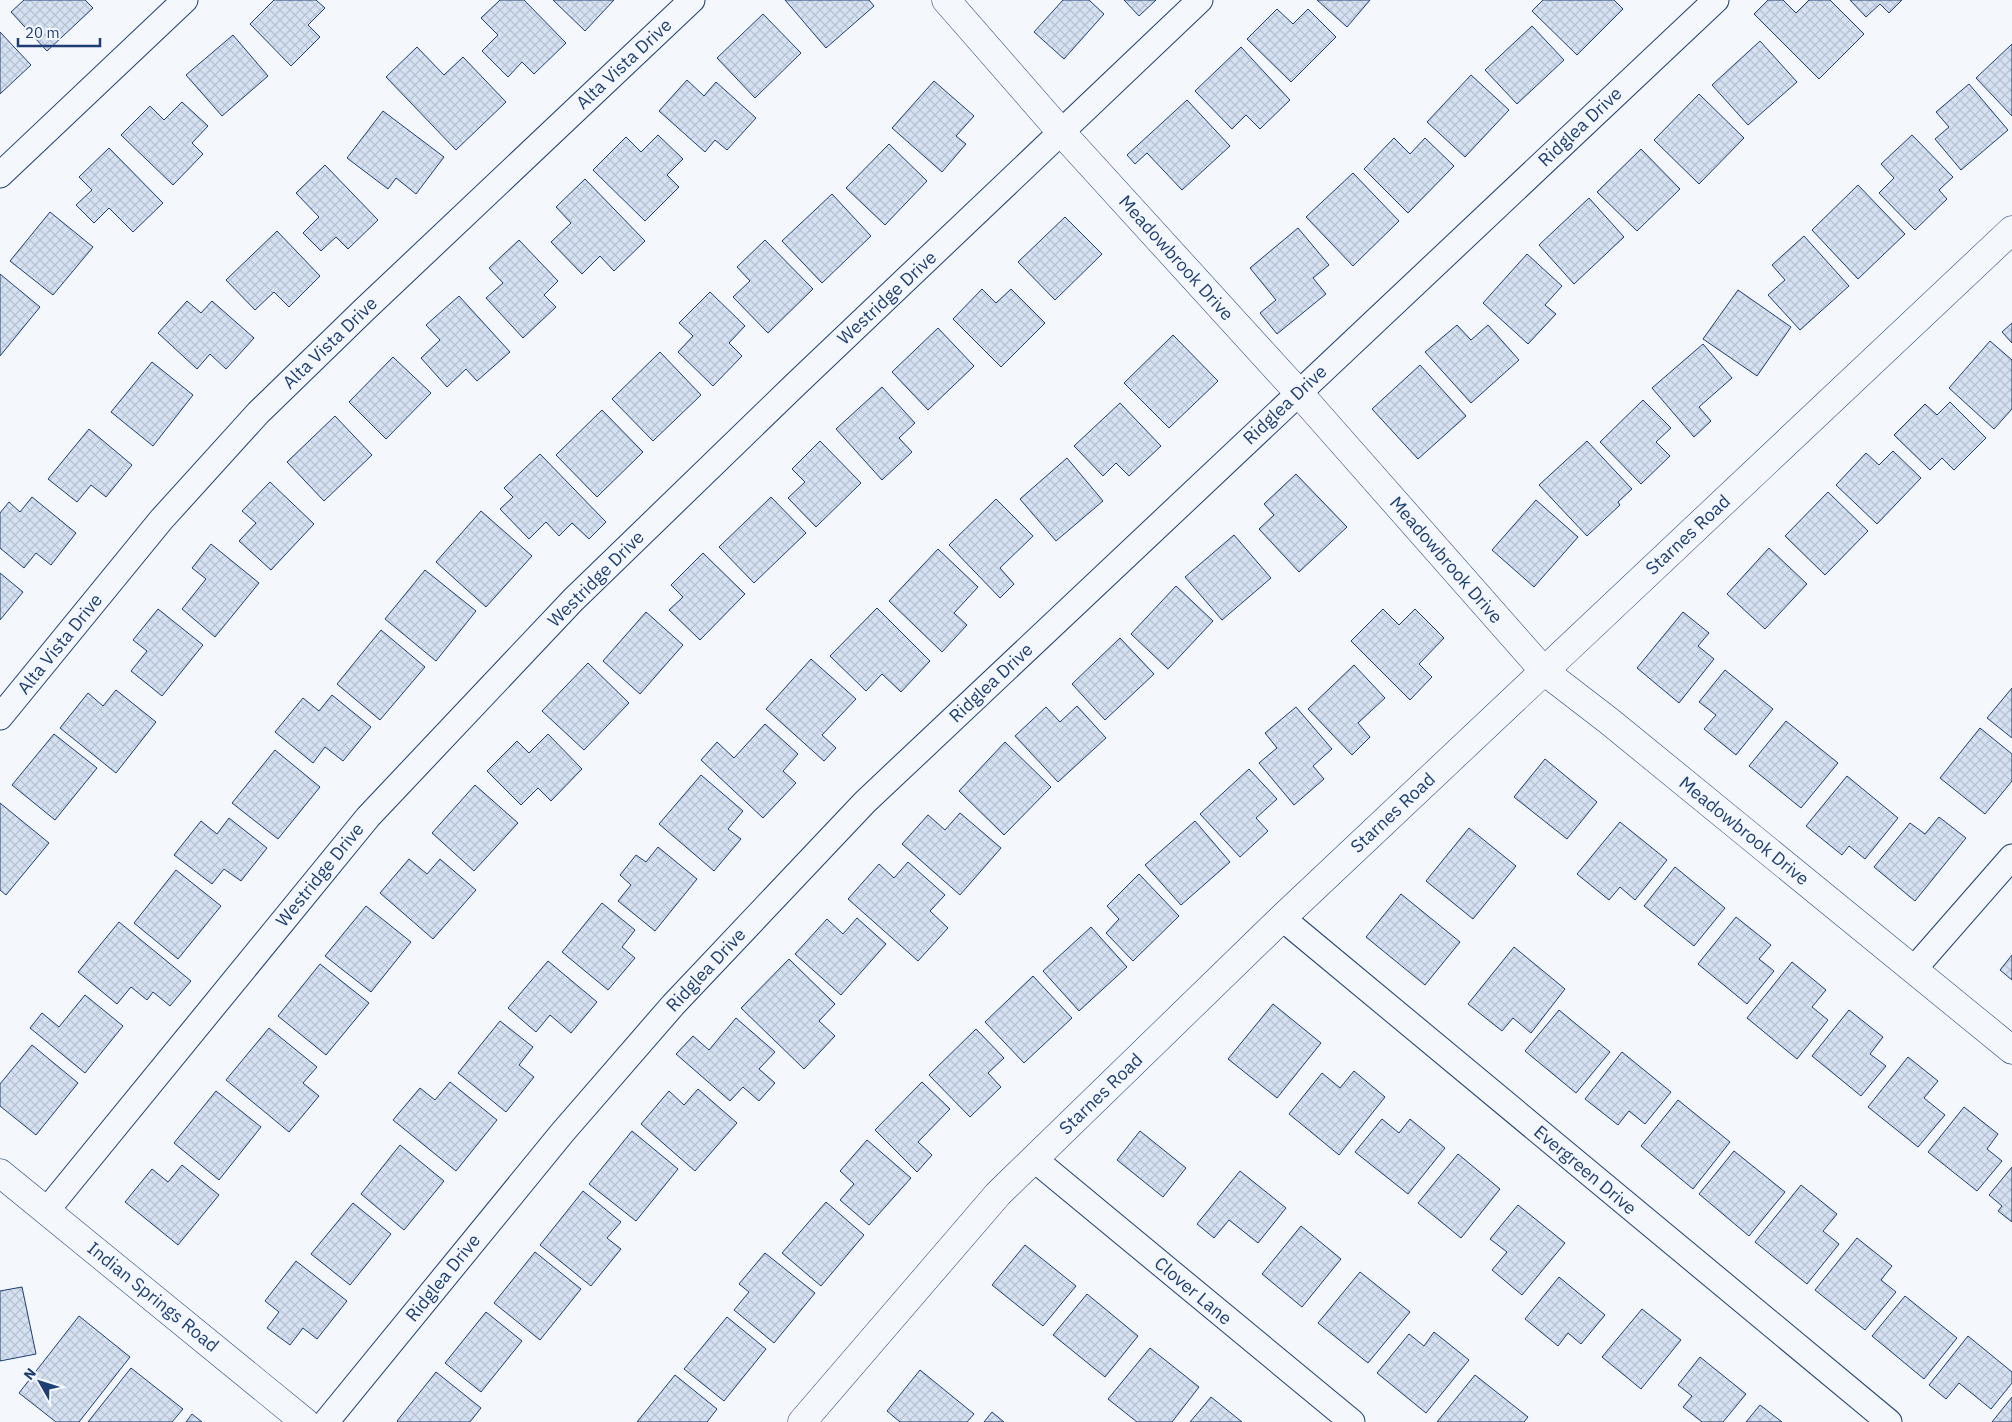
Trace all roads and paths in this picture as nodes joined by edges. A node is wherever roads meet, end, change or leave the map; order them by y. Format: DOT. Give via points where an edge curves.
graph roads {
  1 [pos="185,0"];
  2 [pos="692,0"];
  3 [pos="946,0"];
  4 [pos="1200,0"];
  5 [pos="1716,0"];
  6 [pos="1062,133"];
  7 [pos="0,175"];
  8 [pos="2012,230"];
  9 [pos="1298,392"];
  10 [pos="1544,671"];
  11 [pos="0,717"];
  12 [pos="2012,857"];
  13 [pos="1282,918"];
  14 [pos="1914,969"];
  15 [pos="2012,1050"];
  16 [pos="1034,1160"];
  17 [pos="0,1173"];
  18 [pos="47,1210"];
  19 [pos="805,1421"];
  20 [pos="305,1422"];
  21 [pos="326,1422"];
  22 [pos="1352,1422"];
  23 [pos="1888,1422"];
  1 -- 7 [label="street"];
  2 -- 11 [label="street, Alta Vista Drive" via="258,413 162,520"];
  3 -- 6 [label="street, Meadowbrook Drive"];
  4 -- 6 [label="street, Westridge Drive"];
  5 -- 9 [label="street, Ridglea Drive"];
  6 -- 9 [label="street, Meadowbrook Drive"];
  6 -- 18 [label="street, Westridge Drive" via="573,600 368,816"];
  8 -- 10 [label="street, Starnes Road"];
  9 -- 10 [label="street, Meadowbrook Drive"];
  9 -- 21 [label="street, Ridglea Drive" via="865,802 782,889 673,1005 562,1133"];
  10 -- 13 [label="street, Starnes Road"];
  10 -- 14 [label="street, Meadowbrook Drive"];
  12 -- 14 [label="street"];
  13 -- 16 [label="street, Starnes Road"];
  13 -- 23 [label="street, Evergreen Drive"];
  14 -- 15 [label="street, Meadowbrook Drive"];
  16 -- 19 [label="street, Starnes Road" via="998,1194"];
  16 -- 22 [label="street, Clover Lane"];
  17 -- 18 [label="street, Indian Springs Road"];
  18 -- 20 [label="street, Indian Springs Road"];
}
